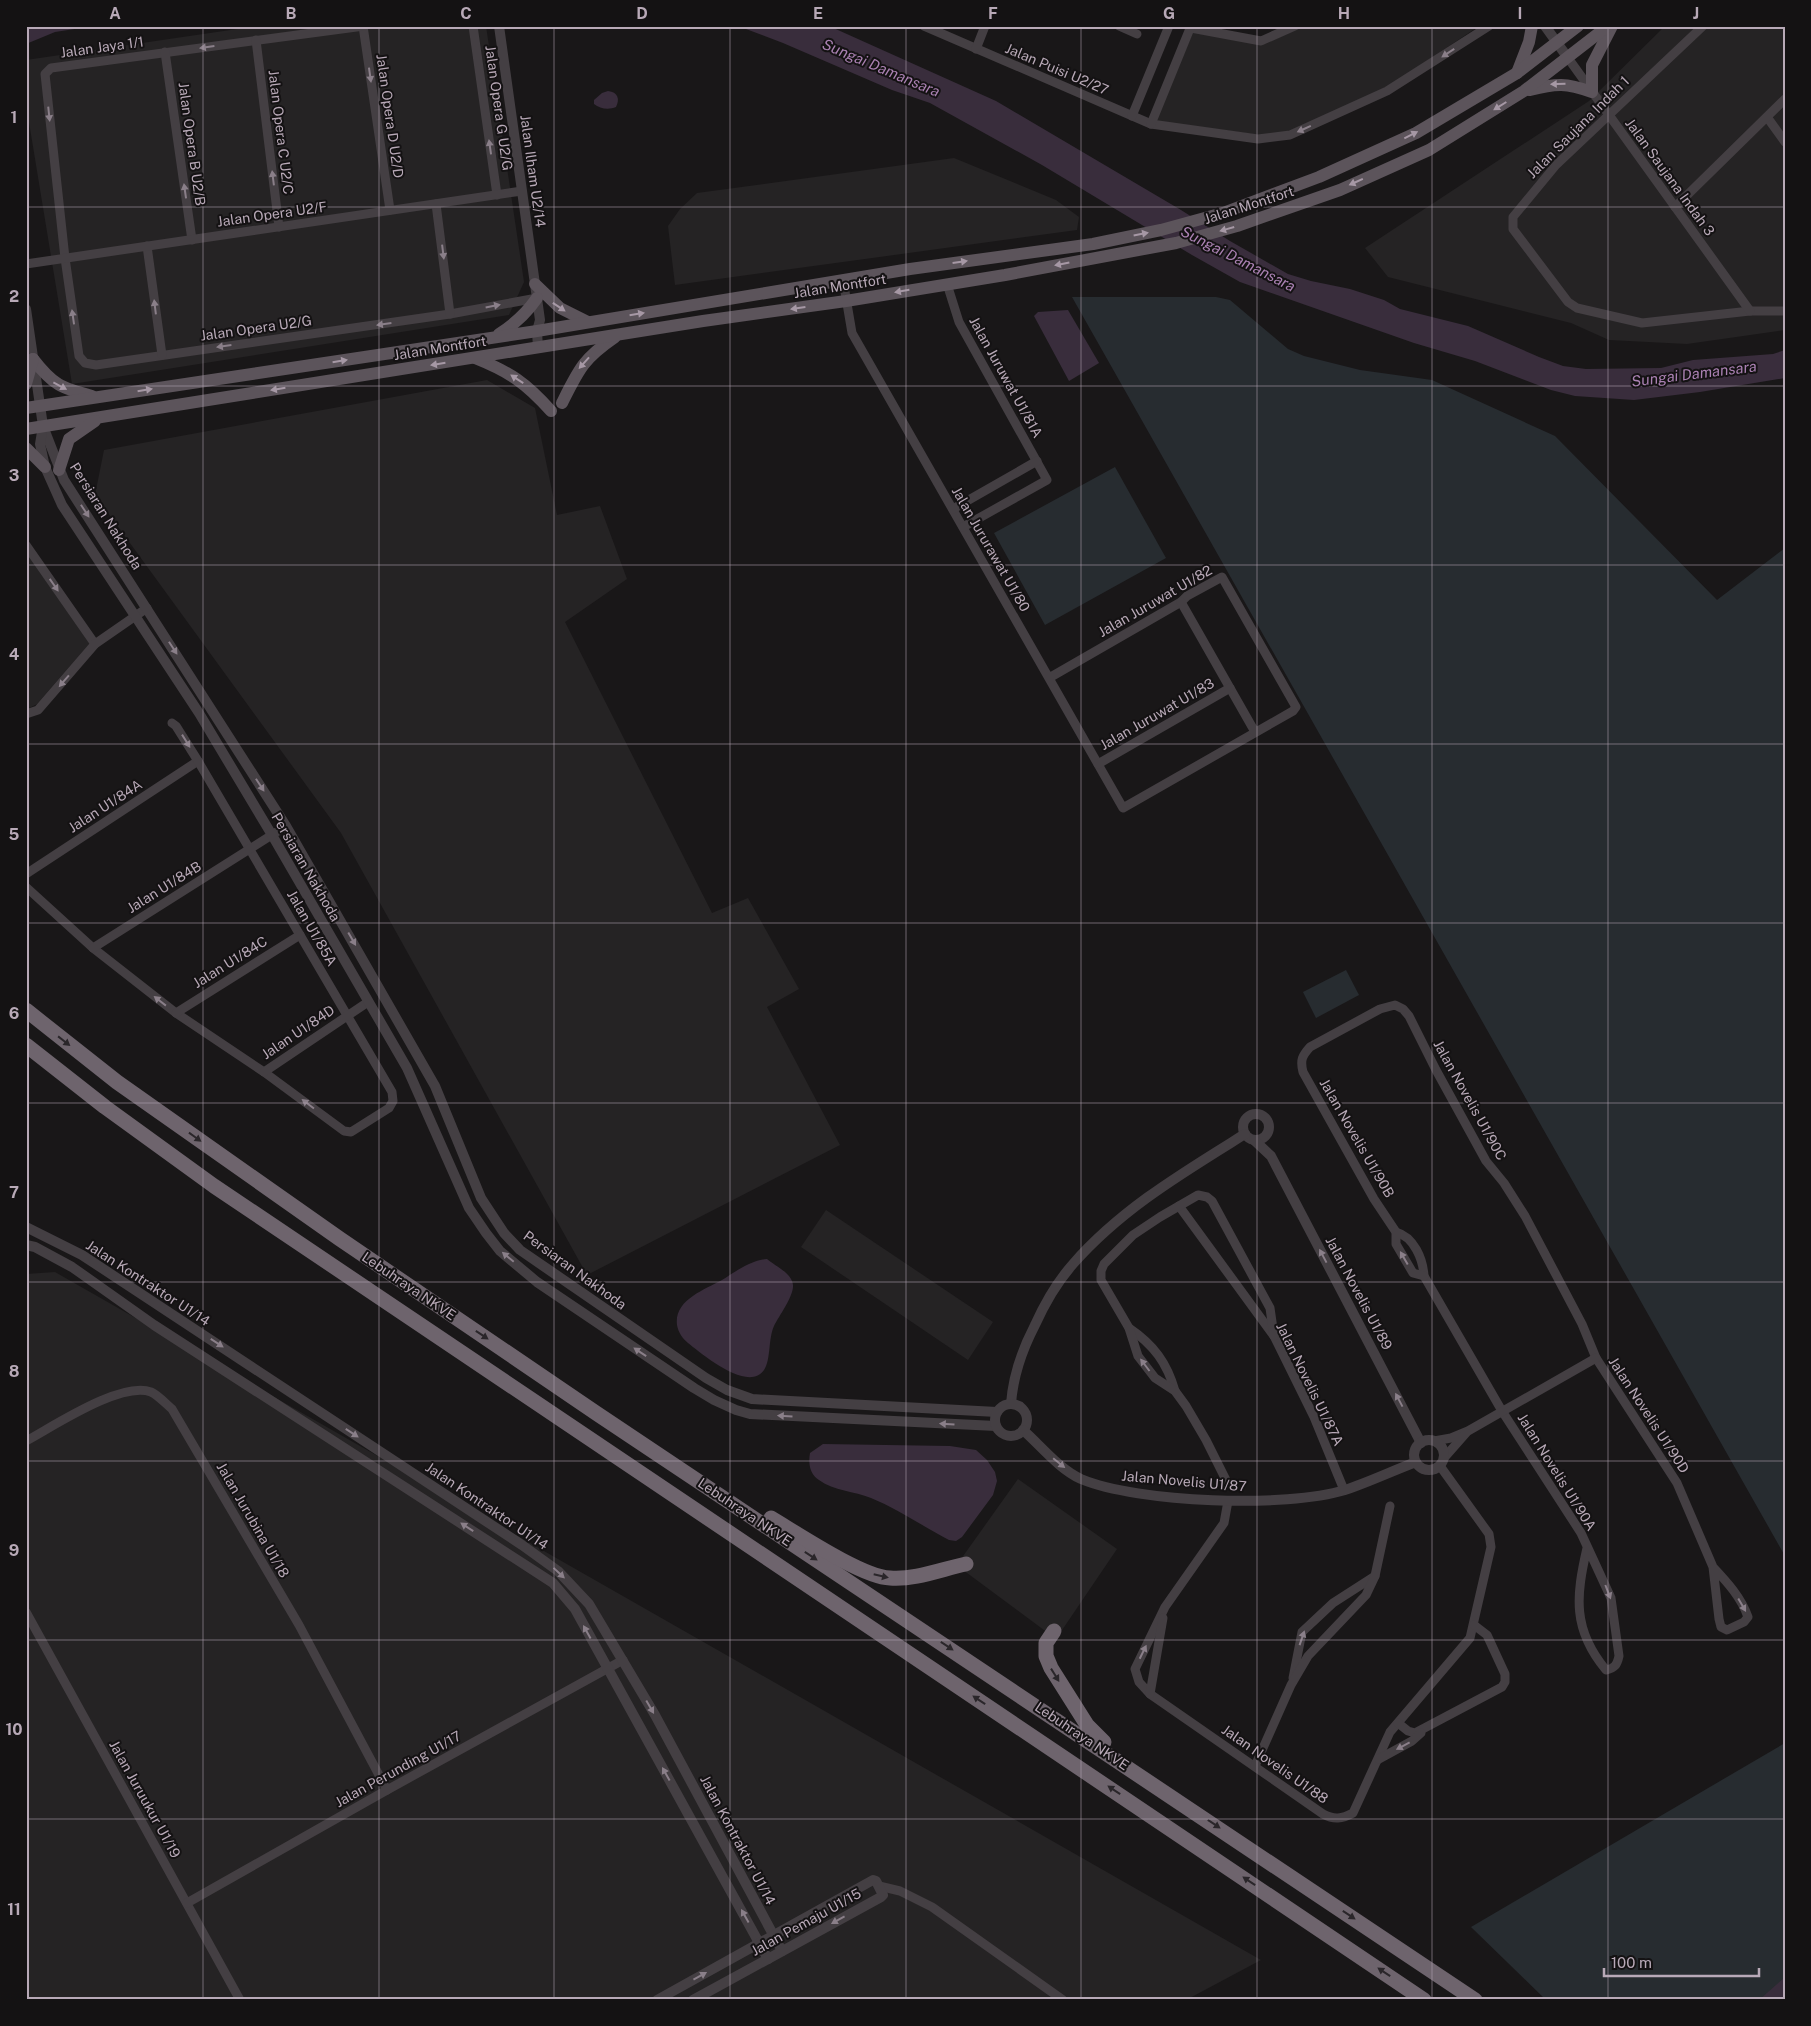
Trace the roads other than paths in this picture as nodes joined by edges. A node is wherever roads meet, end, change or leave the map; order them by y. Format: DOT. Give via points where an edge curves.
graph roads {
  1 [pos="363,26"];
  2 [pos="473,26"];
  3 [pos="499,26"];
  4 [pos="924,26"];
  5 [pos="985,26"];
  6 [pos="1119,26"];
  7 [pos="1169,26"];
  8 [pos="1295,26"];
  9 [pos="1489,26"];
  10 [pos="1532,26"];
  11 [pos="1545,26"];
  12 [pos="1578,26"];
  13 [pos="1608,26"];
  14 [pos="1612,26"];
  15 [pos="1702,26"];
  16 [pos="1191,27"];
  17 [pos="1136,34"];
  18 [pos="256,40"];
  19 [pos="1556,42"];
  20 [pos="976,49"];
  21 [pos="165,52"];
  22 [pos="1568,58"];
  23 [pos="1517,73"];
  24 [pos="1524,91"];
  25 [pos="1592,92"];
  26 [pos="1785,99"];
  27 [pos="1608,114"];
  28 [pos="1132,116"];
  29 [pos="1767,117"];
  30 [pos="1151,124"];
  31 [pos="1785,142"];
  32 [pos="522,191"];
  33 [pos="497,195"];
  34 [pos="436,204"];
  35 [pos="1675,207"];
  36 [pos="390,210"];
  37 [pos="279,227"];
  38 [pos="192,240"];
  39 [pos="148,246"];
  40 [pos="65,258"];
  41 [pos="26,264"];
  42 [pos="843,280"];
  43 [pos="535,284"];
  44 [pos="947,284"];
  45 [pos="537,298"];
  46 [pos="846,301"];
  47 [pos="26,309"];
  48 [pos="1785,310"];
  49 [pos="1750,311"];
  50 [pos="450,314"];
  51 [pos="588,322"];
  52 [pos="541,327"];
  53 [pos="620,334"];
  54 [pos="494,337"];
  55 [pos="544,347"];
  56 [pos="162,355"];
  57 [pos="474,358"];
  58 [pos="33,359"];
  59 [pos="26,384"];
  60 [pos="97,398"];
  61 [pos="562,403"];
  62 [pos="40,406"];
  63 [pos="26,408"];
  64 [pos="551,411"];
  65 [pos="101,417"];
  66 [pos="43,426"];
  67 [pos="26,429"];
  68 [pos="26,448"];
  69 [pos="1037,461"];
  70 [pos="45,466"];
  71 [pos="59,470"];
  72 [pos="953,509"];
  73 [pos="963,527"];
  74 [pos="26,546"];
  75 [pos="1181,602"];
  76 [pos="147,608"];
  77 [pos="135,616"];
  78 [pos="95,644"];
  79 [pos="1049,678"];
  80 [pos="1230,688"];
  81 [pos="26,714"];
  82 [pos="172,723"];
  83 [pos="1255,732"];
  84 [pos="198,761"];
  85 [pos="1098,764"];
  86 [pos="286,826"];
  87 [pos="272,835"];
  88 [pos="249,850"];
  89 [pos="26,874"];
  90 [pos="26,887"];
  91 [pos="300,935"];
  92 [pos="93,948"];
  93 [pos="368,1002"];
  94 [pos="26,1010"];
  95 [pos="176,1013"];
  96 [pos="347,1016"];
  97 [pos="26,1045"];
  98 [pos="1302,1055"];
  99 [pos="264,1072"];
  100 [pos="1268,1133"];
  101 [pos="1245,1134"];
  102 [pos="1254,1140"];
  103 [pos="1272,1156"];
  104 [pos="1179,1206"];
  105 [pos="26,1227"];
  106 [pos="1396,1232"];
  107 [pos="26,1246"];
  108 [pos="1424,1276"];
  109 [pos="1258,1285"];
  110 [pos="1243,1292"];
  111 [pos="1129,1328"];
  112 [pos="1274,1336"];
  113 [pos="1596,1358"];
  114 [pos="1175,1392"];
  115 [pos="1011,1404"];
  116 [pos="997,1412"];
  117 [pos="1502,1412"];
  118 [pos="596,1413"];
  119 [pos="996,1426"];
  120 [pos="1023,1430"];
  121 [pos="1468,1431"];
  122 [pos="26,1441"];
  123 [pos="1434,1441"];
  124 [pos="1421,1443"];
  125 [pos="1416,1462"];
  126 [pos="1442,1462"];
  127 [pos="1226,1480"];
  128 [pos="1344,1490"];
  129 [pos="1228,1501"];
  130 [pos="1390,1506"];
  131 [pos="1586,1548"];
  132 [pos="966,1564"];
  133 [pos="1713,1566"];
  134 [pos="1375,1576"];
  135 [pos="1165,1607"];
  136 [pos="26,1612"];
  137 [pos="1474,1626"];
  138 [pos="1054,1631"];
  139 [pos="623,1660"];
  140 [pos="608,1668"];
  141 [pos="1291,1685"];
  142 [pos="1150,1694"];
  143 [pos="1398,1723"];
  144 [pos="1425,1729"];
  145 [pos="1379,1759"];
  146 [pos="1255,1766"];
  147 [pos="387,1790"];
  148 [pos="1174,1797"];
  149 [pos="879,1886"];
  150 [pos="187,1903"];
  151 [pos="774,1936"];
  152 [pos="760,1943"];
  153 [pos="782,1951"];
  154 [pos="768,1958"];
  155 [pos="240,2000"];
  156 [pos="657,2000"];
  157 [pos="694,2000"];
  158 [pos="1063,2000"];
  159 [pos="1424,2000"];
  160 [pos="1474,2000"];
  1 -- 18 [label="street, Jalan Jaya 1/1"];
  1 -- 36 [label="street, Jalan Opera D U2/D, one-way"];
  33 -- 2 [label="street, Jalan Opera G U2/G, one-way"];
  3 -- 32 [label="street, Jalan Ilham U2/14"];
  4 -- 20 [label="street, Jalan Puisi U2/27"];
  5 -- 20 [label="street"];
  6 -- 17 [label="street"];
  7 -- 28 [label="street"];
  8 -- 16 [label="street" via="1261,41"];
  9 -- 30 [label="street, Jalan Puisi U2/27, one-way" via="1387,91 1290,135 1258,139"];
  10 -- 23 [label="main road"];
  11 -- 19 [label="street"];
  12 -- 19 [label="main road, Jalan Montfort"];
  13 -- 22 [label="main road, Jalan Montfort"];
  14 -- 25 [label="main road" via="1592,65"];
  15 -- 27 [label="street, Jalan Saujana Indah 1"];
  16 -- 30 [label="street"];
  18 -- 21 [label="street, Jalan Jaya 1/1, one-way"];
  37 -- 18 [label="street, Jalan Opera C U2/C, one-way"];
  19 -- 22 [label="street"];
  19 -- 23 [label="main road, Jalan Montfort"];
  20 -- 28 [label="street, Jalan Puisi U2/27"];
  38 -- 21 [label="street, Jalan Opera B U2/B, one-way"];
  21 -- 40 [label="street, Jalan Jaya 1/1, one-way" via="51,68 45,74"];
  22 -- 24 [label="main road, Jalan Montfort"];
  22 -- 25 [label="street, Jalan Saujana Indah 3"];
  42 -- 23 [label="main road, Jalan Montfort, one-way" via="1093,244 1223,213 1342,168 1416,133"];
  25 -- 24 [label="main road, one-way" via="1570,84 1551,84"];
  24 -- 44 [label="main road, Jalan Montfort, one-way" via="1429,150 1340,190 1273,214 1176,243"];
  25 -- 27 [label="street, Jalan Saujana Indah 3"];
  26 -- 29 [label="street"];
  27 -- 35 [label="street, Jalan Saujana Indah 3"];
  27 -- 49 [label="street, Jalan Saujana Indah 1" via="1556,165 1513,217 1513,229 1568,302 1577,308 1642,323"];
  28 -- 30 [label="street, Jalan Puisi U2/27"];
  29 -- 31 [label="street"];
  29 -- 35 [label="street"];
  32 -- 33 [label="street, Jalan Opera U2/F"];
  32 -- 43 [label="street, Jalan Ilham U2/14"];
  33 -- 34 [label="street, Jalan Opera U2/F"];
  34 -- 36 [label="street, Jalan Opera U2/F"];
  34 -- 50 [label="street, one-way"];
  35 -- 49 [label="street, Jalan Saujana Indah 3"];
  36 -- 37 [label="street, Jalan Opera U2/F"];
  37 -- 38 [label="street, Jalan Opera U2/F"];
  38 -- 39 [label="street, Jalan Opera U2/F"];
  39 -- 40 [label="street, Jalan Opera U2/F"];
  56 -- 39 [label="street, one-way"];
  40 -- 41 [label="street, Jalan Opera U2/F"];
  56 -- 40 [label="street, Jalan Opera U2/G, one-way" via="96,365 85,363 78,346"];
  42 -- 46 [label="street, Jalan Jururawat U1/80"];
  51 -- 42 [label="main road, Jalan Montfort, one-way"];
  43 -- 45 [label="street, Jalan Ilham U2/14"];
  43 -- 51 [label="main road, one-way" via="560,308"];
  44 -- 46 [label="main road, Jalan Montfort, one-way"];
  44 -- 69 [label="street, Jalan Juruwat U1/81A" via="959,322"];
  50 -- 45 [label="street, Jalan Opera U2/G, one-way"];
  45 -- 52 [label="street, Jalan Ilham U2/14"];
  45 -- 54 [label="main road" via="514,325"];
  46 -- 53 [label="main road, Jalan Montfort, one-way"];
  46 -- 72 [label="street, Jalan Jururawat U1/80" via="852,333"];
  47 -- 58 [label="street"];
  48 -- 49 [label="street, Jalan Saujana Indah 1"];
  50 -- 56 [label="street, Jalan Opera U2/G, one-way"];
  51 -- 52 [label="main road, Jalan Montfort"];
  52 -- 54 [label="main road, Jalan Montfort"];
  52 -- 55 [label="street, Jalan Ilham U2/14"];
  53 -- 55 [label="main road, Jalan Montfort"];
  53 -- 61 [label="main road, one-way" via="597,350 578,370"];
  60 -- 54 [label="main road, Jalan Montfort, one-way"];
  55 -- 57 [label="main road, Jalan Montfort"];
  64 -- 57 [label="main road, one-way" via="532,389 515,377"];
  57 -- 65 [label="main road, Jalan Montfort, one-way"];
  58 -- 59 [label="main road"];
  58 -- 60 [label="main road, one-way" via="55,384"];
  58 -- 62 [label="street"];
  60 -- 62 [label="main road, Jalan Montfort"];
  62 -- 63 [label="main road, Jalan Montfort"];
  62 -- 66 [label="street"];
  65 -- 66 [label="main road, Jalan Montfort"];
  65 -- 71 [label="main road" via="68,439"];
  66 -- 67 [label="main road, Jalan Montfort"];
  66 -- 70 [label="street, Persiaran Nakhoda" via="40,444"];
  66 -- 71 [label="street, Persiaran Nakhoda"];
  68 -- 70 [label="main road"];
  69 -- 72 [label="street"];
  69 -- 73 [label="street, Jalan Juruwat U1/81A" via="1047,480"];
  70 -- 77 [label="street, Persiaran Nakhoda" via="62,505"];
  71 -- 76 [label="street, Persiaran Nakhoda, one-way"];
  72 -- 73 [label="street, Jalan Jururawat U1/80"];
  73 -- 79 [label="street, Jalan Jururawat U1/80"];
  74 -- 78 [label="street, one-way"];
  75 -- 79 [label="street, Jalan Juruwat U1/82"];
  75 -- 80 [label="street"];
  75 -- 83 [label="street, Jalan Juruwat U1/82" via="1222,576 1296,707"];
  76 -- 77 [label="street"];
  76 -- 86 [label="street, Persiaran Nakhoda, one-way"];
  77 -- 78 [label="street"];
  77 -- 87 [label="street, Persiaran Nakhoda" via="199,713"];
  78 -- 81 [label="street, one-way" via="38,710"];
  79 -- 85 [label="street, Jalan Jururawat U1/80"];
  80 -- 83 [label="street"];
  80 -- 85 [label="street, Jalan Juruwat U1/83"];
  82 -- 84 [label="street, Jalan U1/85A, one-way"];
  83 -- 85 [label="street, Jalan Jururawat U1/80" via="1123,808"];
  84 -- 88 [label="street, Jalan U1/85A"];
  84 -- 89 [label="street, Jalan U1/84A"];
  86 -- 87 [label="street, Jalan U1/84B"];
  86 -- 116 [label="street, Persiaran Nakhoda, one-way" via="436,1086 481,1198 504,1233 520,1250 706,1378 752,1399"];
  87 -- 88 [label="street, Jalan U1/84B"];
  87 -- 93 [label="street, Persiaran Nakhoda"];
  88 -- 91 [label="street, Jalan U1/85A"];
  88 -- 92 [label="street, Jalan U1/84B"];
  90 -- 92 [label="street"];
  91 -- 95 [label="street, Jalan U1/84C"];
  91 -- 96 [label="street, Jalan U1/85A"];
  95 -- 92 [label="street, one-way"];
  93 -- 96 [label="street, Jalan U1/84D"];
  119 -- 93 [label="street, Persiaran Nakhoda, one-way" via="750,1414 694,1388 537,1282 500,1251 469,1208 407,1068"];
  94 -- 118 [label="highway, Lebuhraya NKVE, one-way" via="117,1082 235,1166"];
  95 -- 99 [label="street"];
  96 -- 99 [label="street, Jalan U1/84D"];
  96 -- 99 [label="street, Jalan U1/85A, one-way" via="392,1092 393,1101 389,1108 348,1132"];
  159 -- 97 [label="highway, Lebuhraya NKVE, one-way" via="214,1186"];
  98 -- 106 [label="street, Jalan Novelis U1/90B" via="1303,1072"];
  98 -- 113 [label="street, Jalan Novelis U1/90C" via="1310,1047 1380,1009 1395,1005 1403,1009 1486,1161 1525,1216 1582,1324"];
  100 -- 101 [label="street" via="1268,1121 1258,1114 1246,1118"];
  100 -- 102 [label="street" via="1262,1139"];
  100 -- 103 [label="street, Jalan Novelis U1/89"];
  101 -- 102 [label="street"];
  101 -- 115 [label="street" via="1152,1193 1072,1264 1048,1298 1023,1348 1012,1386"];
  102 -- 103 [label="street, Jalan Novelis U1/89"];
  124 -- 103 [label="street, Jalan Novelis U1/89, one-way"];
  104 -- 109 [label="street" via="1198,1195 1212,1201"];
  104 -- 110 [label="street, Jalan Novelis U1/87A"];
  104 -- 111 [label="street" via="1133,1235 1101,1271 1101,1280"];
  105 -- 139 [label="street, Jalan Kontraktor U1/14, one-way" via="82,1255 558,1571 589,1604"];
  106 -- 108 [label="street, Jalan Novelis U1/90B" via="1405,1235 1412,1243 1423,1262"];
  108 -- 106 [label="street, Jalan Novelis U1/90B, one-way" via="1413,1273 1396,1244"];
  140 -- 107 [label="street, Jalan Kontraktor U1/14, one-way" via="575,1609 553,1583 154,1325 72,1267 35,1247"];
  108 -- 117 [label="street, Jalan Novelis U1/90B"];
  109 -- 110 [label="street" via="1251,1292"];
  109 -- 112 [label="street" via="1270,1308"];
  110 -- 112 [label="street, Jalan Novelis U1/87A"];
  111 -- 114 [label="street" via="1146,1340 1169,1371"];
  114 -- 111 [label="street, one-way" via="1155,1378 1138,1356"];
  112 -- 128 [label="street, Jalan Novelis U1/87A" via="1314,1417"];
  113 -- 117 [label="street, Jalan Novelis U1/90D"];
  113 -- 133 [label="street, Jalan Novelis U1/90D" via="1677,1482"];
  114 -- 127 [label="street" via="1206,1440"];
  115 -- 116 [label="street"];
  115 -- 120 [label="street" via="1021,1408 1026,1416"];
  116 -- 119 [label="street"];
  117 -- 121 [label="street, Jalan Novelis U1/90D"];
  117 -- 131 [label="street, Jalan Novelis U1/90A" via="1581,1533"];
  118 -- 132 [label="highway, one-way" via="818,1546 877,1577 904,1578"];
  118 -- 148 [label="highway, Lebuhraya NKVE, one-way"];
  119 -- 120 [label="street" via="1011,1436"];
  120 -- 129 [label="street, Jalan Novelis U1/87, one-way" via="1080,1478 1110,1488 1145,1494"];
  121 -- 123 [label="street, Jalan Novelis U1/90D"];
  121 -- 126 [label="street, Jalan Novelis U1/90D"];
  122 -- 147 [label="street, Jalan Jurubina U1/18" via="112,1395 132,1390 152,1392 172,1409 299,1625"];
  123 -- 124 [label="street"];
  123 -- 126 [label="street" via="1444,1451"];
  124 -- 125 [label="street" via="1414,1455"];
  125 -- 126 [label="street" via="1426,1470 1434,1470"];
  125 -- 128 [label="street, Jalan Novelis U1/87"];
  126 -- 137 [label="street, Jalan Novelis U1/88" via="1489,1534 1491,1547"];
  128 -- 129 [label="street, Jalan Novelis U1/87" via="1296,1498"];
  129 -- 135 [label="street, Jalan Novelis U1/88" via="1224,1523"];
  130 -- 134 [label="street"];
  131 -- 131 [label="street, Jalan Novelis U1/90A, one-way" via="1610,1598 1618,1663 1606,1670 1596,1658 1578,1610"];
  133 -- 133 [label="street, Jalan Novelis U1/90D, one-way" via="1732,1588 1748,1617 1727,1630 1721,1627 1719,1619"];
  134 -- 141 [label="street" via="1366,1595 1308,1656"];
  141 -- 134 [label="street, one-way" via="1302,1632 1333,1603"];
  135 -- 142 [label="street, Jalan Novelis U1/88"];
  142 -- 135 [label="street, Jalan Novelis U1/88, one-way" via="1139,1682 1135,1669"];
  136 -- 150 [label="street, Jalan Juruukur U1/19"];
  137 -- 143 [label="street, Jalan Novelis U1/88" via="1470,1638"];
  137 -- 144 [label="street" via="1487,1635 1505,1674 1505,1682 1502,1687"];
  138 -- 148 [label="highway, one-way" via="1046,1643 1046,1656 1087,1725"];
  139 -- 140 [label="street, Jalan Perunding U1/17"];
  139 -- 151 [label="street, Jalan Kontraktor U1/14, one-way"];
  140 -- 147 [label="street, Jalan Perunding U1/17"];
  152 -- 140 [label="street, Jalan Kontraktor U1/14, one-way"];
  141 -- 146 [label="street"];
  142 -- 146 [label="street, Jalan Novelis U1/88"];
  143 -- 144 [label="street" via="1415,1733"];
  143 -- 145 [label="street, Jalan Novelis U1/88" via="1390,1732"];
  144 -- 145 [label="street, one-way" via="1412,1741"];
  145 -- 146 [label="street, Jalan Novelis U1/88" via="1353,1813 1332,1819"];
  147 -- 150 [label="street, Jalan Perunding U1/17"];
  148 -- 160 [label="highway, Lebuhraya NKVE, one-way"];
  149 -- 151 [label="street, Jalan Pemaju U1/15" via="873,1880"];
  149 -- 153 [label="street, Jalan Pemaju U1/15, one-way" via="881,1897"];
  149 -- 158 [label="street" via="900,1891 932,1907"];
  150 -- 155 [label="street, Jalan Juruukur U1/19"];
  151 -- 152 [label="street, Jalan Pemaju U1/15"];
  151 -- 153 [label="street, Jalan Kontraktor U1/14"];
  152 -- 154 [label="street, Jalan Kontraktor U1/14"];
  156 -- 152 [label="street, Jalan Pemaju U1/15, one-way"];
  153 -- 154 [label="street, Jalan Pemaju U1/15"];
  154 -- 157 [label="street, Jalan Pemaju U1/15"];
}
